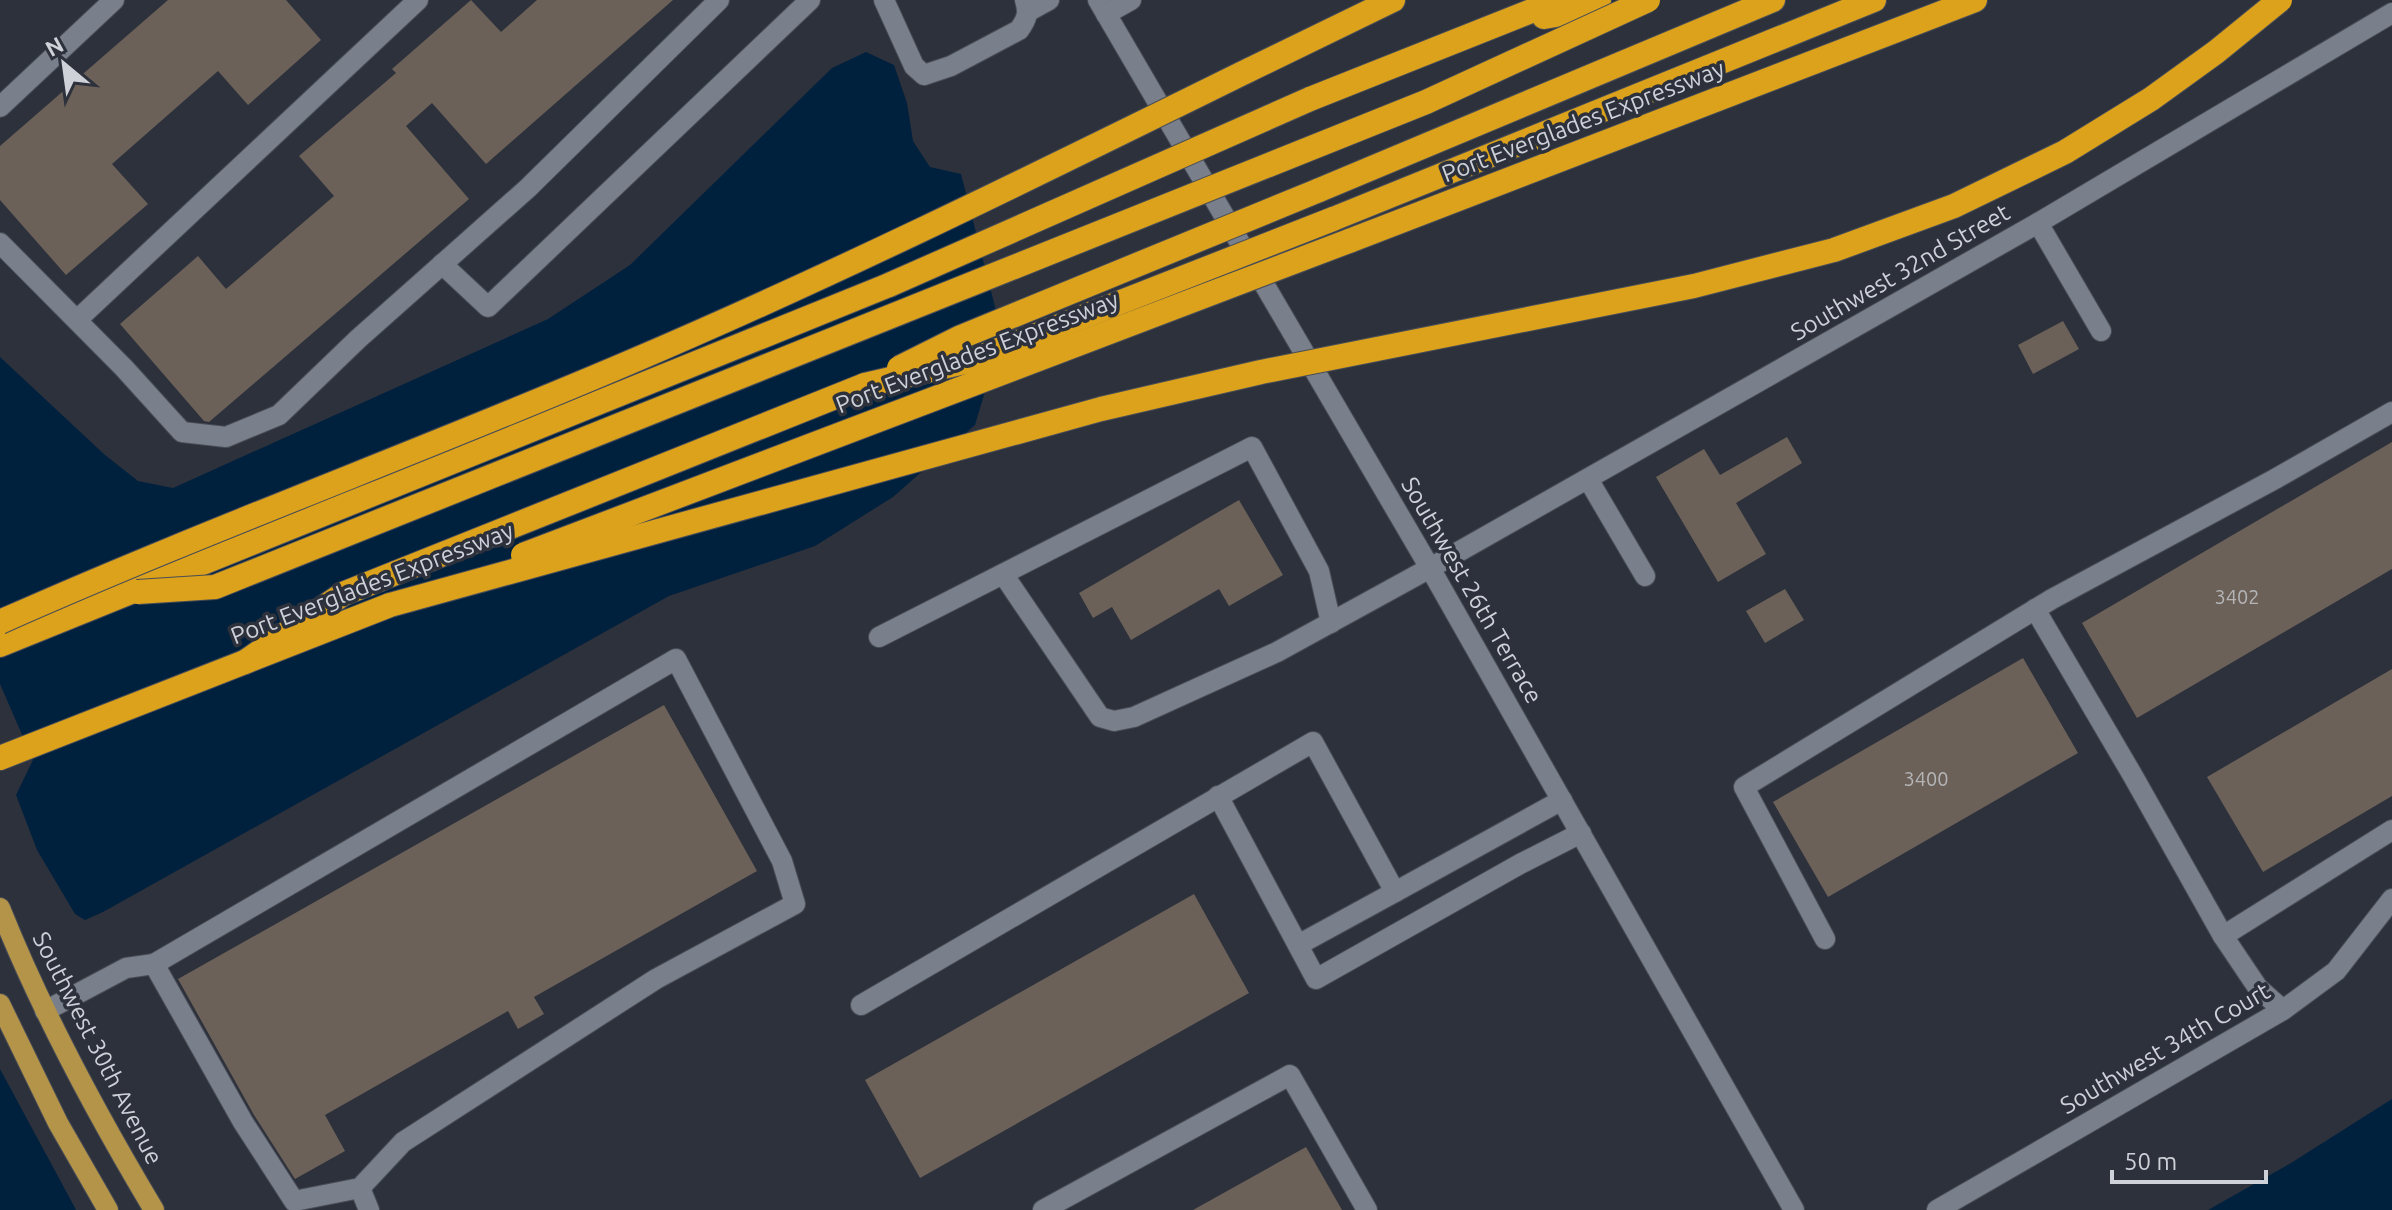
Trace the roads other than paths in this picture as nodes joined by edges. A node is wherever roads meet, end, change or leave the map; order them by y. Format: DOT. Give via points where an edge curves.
graph roads {
  1 [pos="114,0"];
  2 [pos="418,0"];
  3 [pos="719,0"];
  4 [pos="810,0"];
  5 [pos="884,0"];
  6 [pos="1049,0"];
  7 [pos="1131,0"];
  8 [pos="1393,0"];
  9 [pos="1521,0"];
  10 [pos="1559,0"];
  11 [pos="1599,0"];
  12 [pos="1648,0"];
  13 [pos="1773,0"];
  14 [pos="1874,0"];
  15 [pos="1975,0"];
  16 [pos="2280,0"];
  17 [pos="1027,6"];
  18 [pos="1102,7"];
  19 [pos="2392,13"];
  20 [pos="1493,25"];
  21 [pos="1310,99"];
  22 [pos="0,107"];
  23 [pos="2038,223"];
  24 [pos="0,243"];
  25 [pos="442,264"];
  26 [pos="77,320"];
  27 [pos="2101,331"];
  28 [pos="865,385"];
  29 [pos="2392,412"];
  30 [pos="1588,479"];
  31 [pos="1430,568"];
  32 [pos="1003,574"];
  33 [pos="1645,576"];
  34 [pos="137,592"];
  35 [pos="390,605"];
  36 [pos="2035,609"];
  37 [pos="0,622"];
  38 [pos="1331,623"];
  39 [pos="879,637"];
  40 [pos="0,645"];
  41 [pos="245,662"];
  42 [pos="0,758"];
  43 [pos="1218,796"];
  44 [pos="1562,800"];
  45 [pos="2392,830"];
  46 [pos="1581,833"];
  47 [pos="1395,892"];
  48 [pos="2392,899"];
  49 [pos="0,908"];
  50 [pos="2223,936"];
  51 [pos="1825,939"];
  52 [pos="1298,945"];
  53 [pos="154,964"];
  54 [pos="0,1004"];
  55 [pos="861,1005"];
  56 [pos="2283,1010"];
  57 [pos="45,1011"];
  58 [pos="360,1188"];
  59 [pos="108,1210"];
  60 [pos="154,1210"];
  61 [pos="369,1210"];
  62 [pos="1043,1210"];
  63 [pos="1367,1210"];
  64 [pos="1794,1210"];
  65 [pos="1937,1210"];
  1 -- 22 [label="street"];
  2 -- 26 [label="street"];
  3 -- 25 [label="street" via="528,188"];
  4 -- 25 [label="street" via="488,307"];
  5 -- 17 [label="street" via="914,66 924,75 1019,30"];
  6 -- 17 [label="street"];
  7 -- 18 [label="street"];
  8 -- 37 [label="highway, bridge" via="926,228 629,362"];
  9 -- 21 [label="highway"];
  10 -- 20 [label="highway"];
  11 -- 20 [label="highway" via="1556,15"];
  12 -- 34 [label="highway, bridge" via="1426,102 215,587"];
  13 -- 28 [label="highway, bridge" via="961,337"];
  14 -- 28 [label="highway, bridge" via="973,360"];
  15 -- 35 [label="highway, Port Everglades Expressway, bridge"];
  16 -- 35 [label="highway, bridge" via="2151,99 2065,152 1954,206 1834,250 1694,286 1101,409"];
  18 -- 31 [label="street, Southwest 26th Terrace"];
  19 -- 23 [label="street, Southwest 32nd Street"];
  20 -- 21 [label="highway"];
  21 -- 34 [label="highway, bridge" via="889,285"];
  23 -- 27 [label="street"];
  23 -- 30 [label="street, Southwest 32nd Street"];
  24 -- 26 [label="street"];
  25 -- 26 [label="street" via="279,415 226,437 182,432"];
  28 -- 41 [label="highway" via="343,594"];
  29 -- 36 [label="street"];
  30 -- 31 [label="street, Southwest 32nd Street"];
  30 -- 33 [label="street"];
  31 -- 38 [label="street, Southwest 32nd Street"];
  31 -- 44 [label="street, Southwest 26th Terrace"];
  32 -- 38 [label="street, Southwest 32nd Street" via="1100,717 1114,721 1134,717"];
  32 -- 38 [label="street" via="1252,447 1319,571"];
  32 -- 39 [label="street"];
  34 -- 40 [label="highway"];
  35 -- 41 [label="highway, Port Everglades Expressway"];
  36 -- 50 [label="street"];
  36 -- 51 [label="street" via="1744,787"];
  41 -- 42 [label="highway, Port Everglades Expressway"];
  43 -- 47 [label="street" via="1313,742"];
  43 -- 52 [label="street"];
  43 -- 55 [label="street"];
  44 -- 46 [label="street, Southwest 26th Terrace"];
  44 -- 47 [label="street"];
  45 -- 50 [label="street"];
  46 -- 52 [label="street" via="1316,979"];
  46 -- 64 [label="street, Southwest 26th Terrace"];
  47 -- 52 [label="street"];
  48 -- 56 [label="street, Southwest 34th Court" via="2336,971"];
  49 -- 57 [label="main road, Southwest 30th Avenue"];
  50 -- 56 [label="street" via="2258,988"];
  53 -- 57 [label="street" via="126,968"];
  53 -- 58 [label="street" via="294,1201"];
  53 -- 58 [label="street" via="676,659 782,861 795,904 656,979 403,1142"];
  54 -- 59 [label="main road"];
  56 -- 65 [label="street, Southwest 34th Court"];
  57 -- 60 [label="main road, Southwest 30th Avenue" via="88,1098"];
  58 -- 61 [label="street"];
  62 -- 63 [label="street" via="1290,1075"];
}
